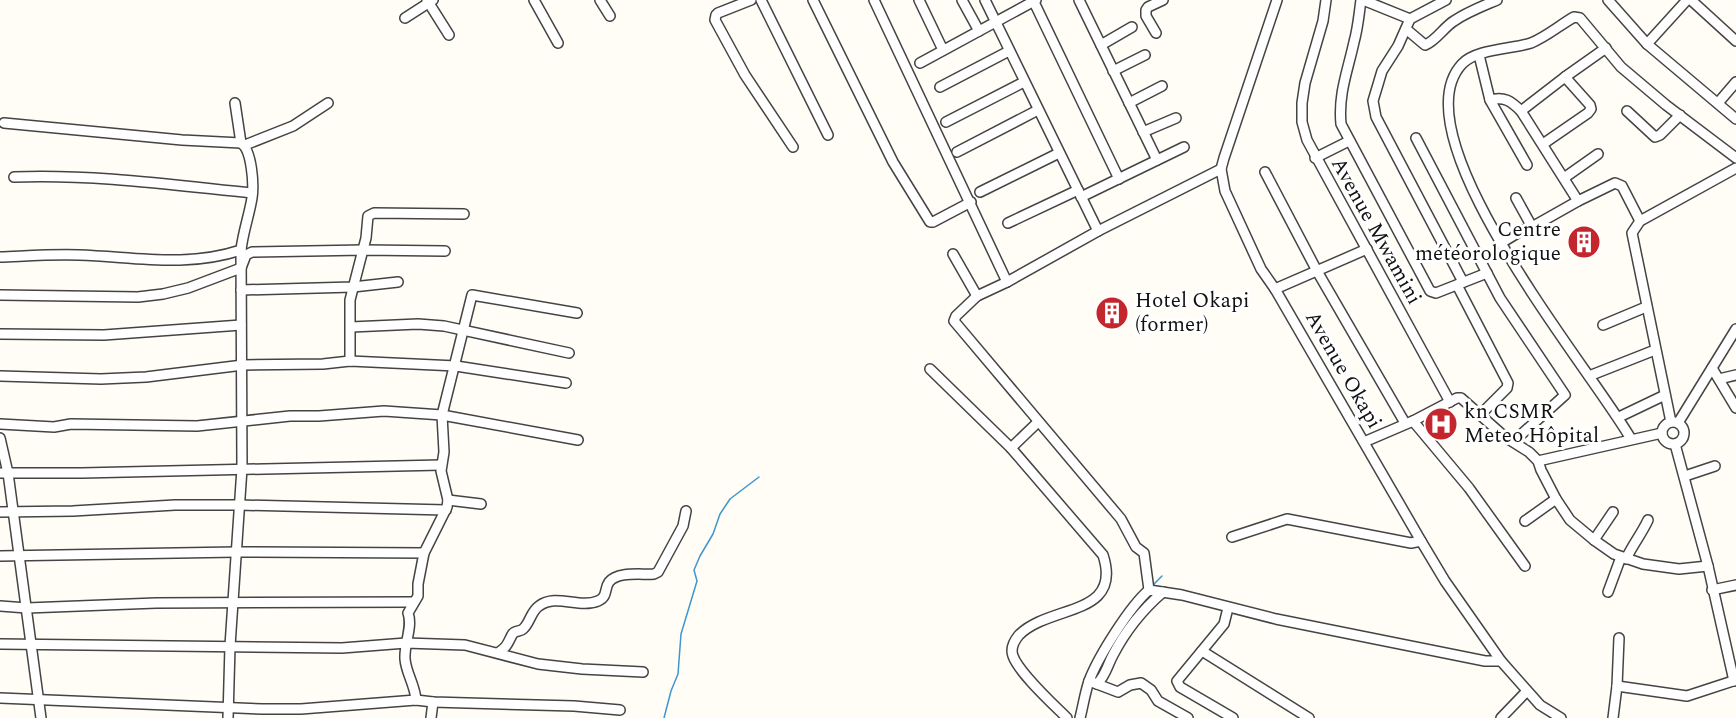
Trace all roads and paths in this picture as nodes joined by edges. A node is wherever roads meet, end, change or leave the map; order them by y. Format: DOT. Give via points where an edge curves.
graph roads {
  1 [pos="534,0"];
  2 [pos="600,0"];
  3 [pos="751,0"];
  4 [pos="761,0"];
  5 [pos="813,0"];
  6 [pos="874,0"];
  7 [pos="919,0"];
  8 [pos="962,0"];
  9 [pos="985,0"];
  10 [pos="1034,0"];
  11 [pos="1079,0"];
  12 [pos="1162,0"];
  13 [pos="1277,0"];
  14 [pos="1326,0"];
  15 [pos="1362,0"];
  16 [pos="1446,0"];
  17 [pos="1497,0"];
  18 [pos="1608,0"];
  19 [pos="1689,0"];
  20 [pos="429,1"];
  21 [pos="610,16"];
  22 [pos="405,18"];
  23 [pos="1410,19"];
  24 [pos="996,21"];
  25 [pos="1132,27"];
  26 [pos="1406,29"];
  27 [pos="979,31"];
  28 [pos="1156,33"];
  29 [pos="449,36"];
  30 [pos="1736,41"];
  31 [pos="558,43"];
  32 [pos="1647,44"];
  33 [pos="1101,45"];
  34 [pos="1606,48"];
  35 [pos="943,50"];
  36 [pos="1009,51"];
  37 [pos="1145,55"];
  38 [pos="1479,55"];
  39 [pos="920,63"];
  40 [pos="1113,71"];
  41 [pos="1565,77"];
  42 [pos="1024,82"];
  43 [pos="1736,82"];
  44 [pos="1162,86"];
  45 [pos="940,87"];
  46 [pos="1490,100"];
  47 [pos="235,103"];
  48 [pos="328,103"];
  49 [pos="1129,103"];
  50 [pos="1718,103"];
  51 [pos="1038,110"];
  52 [pos="1521,111"];
  53 [pos="1628,111"];
  54 [pos="1680,116"];
  55 [pos="1176,118"];
  56 [pos="1736,118"];
  57 [pos="946,122"];
  58 [pos="4,123"];
  59 [pos="1143,132"];
  60 [pos="828,135"];
  61 [pos="1416,138"];
  62 [pos="1349,141"];
  63 [pos="243,144"];
  64 [pos="1543,144"];
  65 [pos="793,147"];
  66 [pos="1184,147"];
  67 [pos="957,152"];
  68 [pos="1059,153"];
  69 [pos="1598,154"];
  70 [pos="1315,158"];
  71 [pos="1736,158"];
  72 [pos="1156,160"];
  73 [pos="1527,165"];
  74 [pos="1736,168"];
  75 [pos="1221,169"];
  76 [pos="1265,172"];
  77 [pos="14,177"];
  78 [pos="1564,178"];
  79 [pos="1119,179"];
  80 [pos="980,192"];
  81 [pos="252,193"];
  82 [pos="1079,193"];
  83 [pos="1516,198"];
  84 [pos="1578,201"];
  85 [pos="971,202"];
  86 [pos="464,214"];
  87 [pos="1640,221"];
  88 [pos="1008,223"];
  89 [pos="1532,227"];
  90 [pos="1098,231"];
  91 [pos="1501,243"];
  92 [pos="1367,249"];
  93 [pos="241,250"];
  94 [pos="364,250"];
  95 [pos="445,251"];
  96 [pos="953,255"];
  97 [pos="0,259"];
  98 [pos="241,268"];
  99 [pos="1317,271"];
  100 [pos="1486,273"];
  101 [pos="398,282"];
  102 [pos="1007,282"];
  103 [pos="1460,284"];
  104 [pos="353,287"];
  105 [pos="1275,289"];
  106 [pos="241,290"];
  107 [pos="0,295"];
  108 [pos="977,296"];
  109 [pos="1646,307"];
  110 [pos="577,312"];
  111 [pos="241,325"];
  112 [pos="1603,325"];
  113 [pos="351,327"];
  114 [pos="1736,329"];
  115 [pos="464,331"];
  116 [pos="0,334"];
  117 [pos="1655,350"];
  118 [pos="569,353"];
  119 [pos="350,361"];
  120 [pos="243,364"];
  121 [pos="456,366"];
  122 [pos="1712,368"];
  123 [pos="930,369"];
  124 [pos="1736,375"];
  125 [pos="0,376"];
  126 [pos="1589,376"];
  127 [pos="1719,379"];
  128 [pos="566,383"];
  129 [pos="1665,395"];
  130 [pos="1450,402"];
  131 [pos="1736,408"];
  132 [pos="1480,415"];
  133 [pos="442,416"];
  134 [pos="1619,417"];
  135 [pos="244,422"];
  136 [pos="1038,422"];
  137 [pos="1409,422"];
  138 [pos="1675,423"];
  139 [pos="0,424"];
  140 [pos="1662,433"];
  141 [pos="0,438"];
  142 [pos="1631,439"];
  143 [pos="578,440"];
  144 [pos="1514,441"];
  145 [pos="1364,442"];
  146 [pos="1675,444"];
  147 [pos="1011,448"];
  148 [pos="1538,461"];
  149 [pos="441,465"];
  150 [pos="1716,466"];
  151 [pos="242,468"];
  152 [pos="4,473"];
  153 [pos="1685,476"];
  154 [pos="1556,499"];
  155 [pos="448,500"];
  156 [pos="239,504"];
  157 [pos="481,504"];
  158 [pos="446,510"];
  159 [pos="686,511"];
  160 [pos="0,512"];
  161 [pos="13,512"];
  162 [pos="1613,512"];
  163 [pos="1648,520"];
  164 [pos="1526,521"];
  165 [pos="1232,537"];
  166 [pos="1594,540"];
  167 [pos="1421,541"];
  168 [pos="236,552"];
  169 [pos="424,553"];
  170 [pos="19,555"];
  171 [pos="0,556"];
  172 [pos="1624,558"];
  173 [pos="1525,566"];
  174 [pos="1708,566"];
  175 [pos="1736,585"];
  176 [pos="1149,587"];
  177 [pos="1713,590"];
  178 [pos="1163,592"];
  179 [pos="1608,592"];
  180 [pos="233,602"];
  181 [pos="414,602"];
  182 [pos="0,606"];
  183 [pos="1140,606"];
  184 [pos="27,608"];
  185 [pos="1228,608"];
  186 [pos="1619,638"];
  187 [pos="405,643"];
  188 [pos="0,644"];
  189 [pos="32,644"];
  190 [pos="230,646"];
  191 [pos="1202,651"];
  192 [pos="498,653"];
  193 [pos="1502,661"];
  194 [pos="643,672"];
  195 [pos="1735,680"];
  196 [pos="1094,683"];
  197 [pos="1617,686"];
  198 [pos="1527,691"];
  199 [pos="0,698"];
  200 [pos="39,699"];
  201 [pos="416,700"];
  202 [pos="433,702"];
  203 [pos="574,706"];
  204 [pos="228,708"];
  205 [pos="620,710"];
  206 [pos="41,718"];
  207 [pos="228,718"];
  208 [pos="431,718"];
  209 [pos="572,718"];
  210 [pos="1067,718"];
  211 [pos="1080,718"];
  212 [pos="1188,718"];
  213 [pos="1233,718"];
  214 [pos="1309,718"];
  215 [pos="1501,718"];
  216 [pos="1561,718"];
  217 [pos="1613,718"];
  1 -- 31 [label="street"];
  2 -- 21 [label="street"];
  3 -- 65 [label="street" via="718,13 715,20"];
  4 -- 60 [label="street"];
  5 -- 85 [label="street" via="897,170 930,222"];
  6 -- 85 [label="street"];
  7 -- 35 [label="street"];
  8 -- 27 [label="street"];
  9 -- 24 [label="street"];
  10 -- 24 [label="street"];
  10 -- 79 [label="street"];
  11 -- 33 [label="street"];
  12 -- 28 [label="street" via="1146,10"];
  13 -- 75 [label="street"];
  14 -- 70 [label="street, Avenue Mwamini" via="1302,103 1304,131"];
  15 -- 23 [label="street"];
  15 -- 62 [label="street" via="1339,108"];
  16 -- 23 [label="street"];
  17 -- 26 [label="street" via="1455,20 1425,45"];
  18 -- 32 [label="street"];
  19 -- 30 [label="street"];
  19 -- 32 [label="street"];
  20 -- 22 [label="street"];
  20 -- 29 [label="street"];
  23 -- 26 [label="street"];
  24 -- 27 [label="street"];
  24 -- 36 [label="street"];
  25 -- 33 [label="street"];
  26 -- 103 [label="street" via="1382,71 1372,106"];
  27 -- 35 [label="street"];
  32 -- 50 [label="street"];
  33 -- 40 [label="street"];
  34 -- 38 [label="street" via="1580,18 1574,17 1532,42"];
  34 -- 41 [label="street"];
  34 -- 54 [label="street" via="1621,67"];
  35 -- 39 [label="street"];
  36 -- 42 [label="street"];
  36 -- 45 [label="street"];
  37 -- 40 [label="street"];
  38 -- 46 [label="street"];
  38 -- 91 [label="street" via="1464,62 1456,72 1447,100 1448,114 1469,185"];
  40 -- 49 [label="street"];
  41 -- 52 [label="street"];
  41 -- 64 [label="street" via="1591,109"];
  42 -- 51 [label="street"];
  42 -- 57 [label="street"];
  43 -- 50 [label="street"];
  44 -- 49 [label="street"];
  46 -- 52 [label="street" via="1507,99"];
  46 -- 73 [label="street"];
  47 -- 63 [label="street"];
  48 -- 63 [label="street" via="293,126"];
  49 -- 59 [label="street"];
  50 -- 56 [label="street"];
  51 -- 67 [label="street"];
  51 -- 68 [label="street"];
  52 -- 64 [label="street"];
  53 -- 54 [label="street" via="1655,137"];
  54 -- 71 [label="street"];
  55 -- 59 [label="street"];
  58 -- 63 [label="street"];
  59 -- 72 [label="street"];
  61 -- 100 [label="street"];
  62 -- 70 [label="street"];
  62 -- 103 [label="street" via="1430,291 1436,293"];
  63 -- 81 [label="street" via="249,155"];
  64 -- 78 [label="street"];
  66 -- 72 [label="street"];
  68 -- 80 [label="street"];
  68 -- 82 [label="street"];
  69 -- 78 [label="street"];
  70 -- 92 [label="street, Avenue Mwamini"];
  72 -- 79 [label="street"];
  74 -- 87 [label="street"];
  75 -- 90 [label="street"];
  75 -- 105 [label="street, Avenue Okapi" via="1227,198 1261,269"];
  76 -- 99 [label="street"];
  77 -- 81 [label="street" via="131,180"];
  78 -- 84 [label="street"];
  79 -- 82 [label="street"];
  81 -- 93 [label="street"];
  82 -- 88 [label="street"];
  82 -- 90 [label="street"];
  83 -- 89 [label="street"];
  84 -- 87 [label="street" via="1615,183 1622,186"];
  84 -- 89 [label="street"];
  85 -- 102 [label="street"];
  86 -- 94 [label="street" via="370,214"];
  87 -- 109 [label="street" via="1632,239"];
  89 -- 91 [label="street"];
  90 -- 102 [label="street"];
  91 -- 126 [label="street"];
  92 -- 99 [label="street"];
  92 -- 130 [label="street, Avenue Mwamini"];
  93 -- 97 [label="street" via="193,261 78,255"];
  93 -- 98 [label="street"];
  94 -- 95 [label="street"];
  94 -- 98 [label="street" via="252,252 246,255"];
  94 -- 104 [label="street"];
  96 -- 108 [label="street"];
  98 -- 106 [label="street"];
  98 -- 107 [label="street" via="188,288 138,297"];
  99 -- 105 [label="street"];
  99 -- 137 [label="street"];
  100 -- 103 [label="street"];
  100 -- 144 [label="street" via="1565,395"];
  101 -- 104 [label="street"];
  102 -- 108 [label="street"];
  103 -- 132 [label="street" via="1508,383"];
  104 -- 106 [label="street"];
  104 -- 113 [label="street"];
  105 -- 145 [label="street, Avenue Okapi"];
  106 -- 111 [label="street"];
  108 -- 136 [label="street" via="954,321"];
  109 -- 112 [label="street"];
  109 -- 117 [label="street"];
  110 -- 115 [label="street" via="472,295"];
  111 -- 116 [label="street" via="104,334"];
  111 -- 120 [label="street"];
  113 -- 115 [label="street" via="418,324"];
  113 -- 119 [label="street"];
  114 -- 122 [label="street"];
  115 -- 118 [label="street"];
  115 -- 121 [label="street"];
  117 -- 126 [label="street"];
  117 -- 129 [label="street"];
  119 -- 120 [label="street"];
  119 -- 121 [label="street"];
  120 -- 125 [label="street" via="146,377"];
  120 -- 135 [label="street"];
  121 -- 128 [label="street"];
  121 -- 133 [label="street"];
  122 -- 127 [label="street"];
  122 -- 138 [label="street"];
  123 -- 147 [label="street"];
  124 -- 127 [label="street"];
  126 -- 134 [label="street"];
  127 -- 131 [label="street"];
  129 -- 134 [label="street"];
  129 -- 138 [label="street"];
  130 -- 132 [label="street" via="1461,398"];
  130 -- 137 [label="street"];
  132 -- 144 [label="street"];
  133 -- 135 [label="street" via="384,411"];
  133 -- 143 [label="street"];
  133 -- 149 [label="street"];
  134 -- 142 [label="street"];
  135 -- 139 [label="street" via="197,426"];
  135 -- 151 [label="street"];
  136 -- 147 [label="street"];
  136 -- 176 [label="street" via="1121,519 1136,547 1143,552"];
  137 -- 145 [label="street"];
  137 -- 173 [label="street" via="1469,488"];
  138 -- 140 [label="street" via="1666,425"];
  138 -- 146 [label="street" via="1683,428 1684,434"];
  140 -- 142 [label="street"];
  140 -- 146 [label="street" via="1665,440"];
  141 -- 152 [label="street"];
  142 -- 148 [label="street"];
  144 -- 148 [label="street"];
  145 -- 167 [label="street, Avenue Okapi"];
  146 -- 153 [label="street"];
  147 -- 210 [label="street" via="1103,555 1108,570 1099,596 1030,626 1012,647 1013,658 1022,670"];
  148 -- 154 [label="street"];
  149 -- 151 [label="street"];
  149 -- 155 [label="street"];
  150 -- 153 [label="street"];
  151 -- 152 [label="street"];
  151 -- 156 [label="street"];
  152 -- 161 [label="street"];
  153 -- 174 [label="street"];
  154 -- 164 [label="street"];
  154 -- 166 [label="street" via="1570,520"];
  155 -- 157 [label="street"];
  155 -- 158 [label="street"];
  156 -- 158 [label="street"];
  156 -- 161 [label="street"];
  156 -- 168 [label="street"];
  158 -- 169 [label="street"];
  159 -- 192 [label="street" via="683,526 658,572 616,578 597,602 542,604"];
  160 -- 161 [label="street"];
  161 -- 170 [label="street"];
  162 -- 166 [label="street"];
  163 -- 172 [label="street"];
  165 -- 167 [label="street" via="1287,519 1411,543"];
  166 -- 172 [label="street"];
  167 -- 193 [label="street, Avenue Okapi"];
  168 -- 169 [label="street"];
  168 -- 170 [label="street"];
  168 -- 180 [label="street"];
  169 -- 181 [label="street"];
  170 -- 171 [label="street"];
  170 -- 184 [label="street"];
  172 -- 174 [label="street" via="1679,568"];
  172 -- 179 [label="street"];
  174 -- 177 [label="street"];
  175 -- 177 [label="street"];
  176 -- 178 [label="street"];
  176 -- 183 [label="street"];
  177 -- 195 [label="street"];
  178 -- 183 [label="street"];
  178 -- 185 [label="street"];
  180 -- 181 [label="street"];
  180 -- 184 [label="street"];
  180 -- 190 [label="street"];
  181 -- 187 [label="street" via="408,613 411,622"];
  182 -- 184 [label="street"];
  183 -- 196 [label="street" via="1105,650"];
  184 -- 189 [label="street"];
  185 -- 191 [label="street" via="1224,624"];
  185 -- 193 [label="street" via="1485,661"];
  186 -- 197 [label="street"];
  187 -- 190 [label="street" via="342,648"];
  187 -- 192 [label="street" via="465,645"];
  187 -- 201 [label="street" via="406,667"];
  188 -- 189 [label="street"];
  189 -- 190 [label="street"];
  189 -- 200 [label="street"];
  190 -- 204 [label="street"];
  191 -- 213 [label="street" via="1178,678 1178,684"];
  191 -- 214 [label="street"];
  192 -- 194 [label="street" via="538,664"];
  193 -- 198 [label="street, Avenue Okapi"];
  195 -- 197 [label="street" via="1687,696"];
  196 -- 211 [label="street"];
  196 -- 212 [label="street" via="1118,692 1130,684 1141,684 1158,701"];
  197 -- 217 [label="street"];
  198 -- 215 [label="street"];
  198 -- 216 [label="street, Avenue Okapi"];
  199 -- 200 [label="street"];
  200 -- 204 [label="street"];
  200 -- 206 [label="street"];
  201 -- 202 [label="street"];
  201 -- 204 [label="street" via="301,709"];
  202 -- 203 [label="street"];
  202 -- 208 [label="street"];
  203 -- 205 [label="street"];
  203 -- 209 [label="street"];
  204 -- 207 [label="street"];
}
